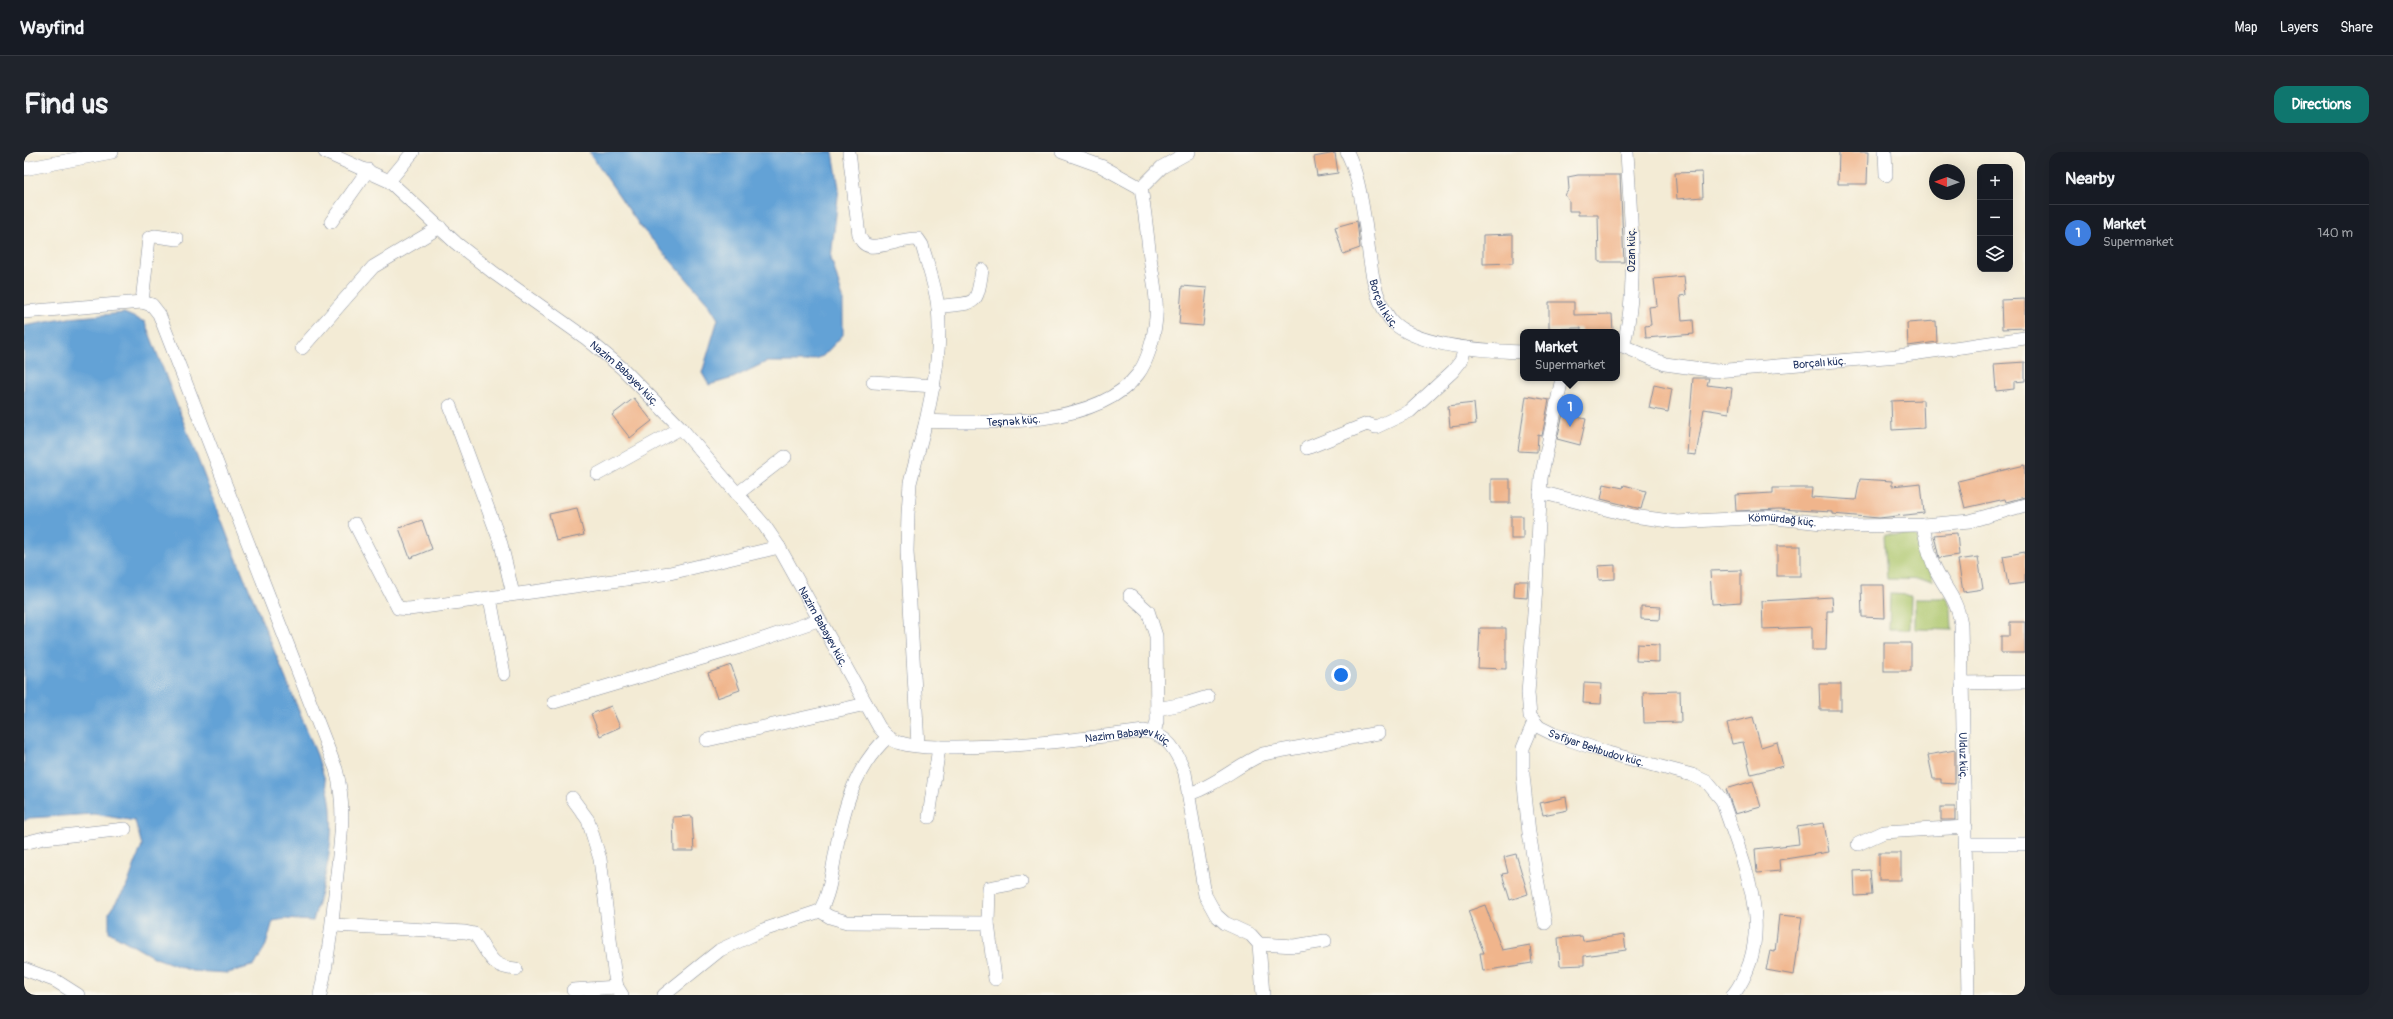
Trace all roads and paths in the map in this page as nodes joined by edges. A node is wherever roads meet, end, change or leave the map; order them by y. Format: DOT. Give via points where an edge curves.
graph roads {
  1 [pos="112,152"];
  2 [pos="325,152"];
  3 [pos="413,152"];
  4 [pos="849,152"];
  5 [pos="1062,152"];
  6 [pos="1189,152"];
  7 [pos="1347,152"];
  8 [pos="1627,152"];
  9 [pos="1884,152"];
  10 [pos="24,168"];
  11 [pos="368,170"];
  12 [pos="1886,175"];
  13 [pos="389,181"];
  14 [pos="1141,188"];
  15 [pos="331,222"];
  16 [pos="440,227"];
  17 [pos="177,239"];
  18 [pos="982,270"];
  19 [pos="142,302"];
  20 [pos="938,307"];
  21 [pos="24,312"];
  22 [pos="2025,338"];
  23 [pos="1620,346"];
  24 [pos="302,348"];
  25 [pos="1465,348"];
  26 [pos="1520,352"];
  27 [pos="1561,381"];
  28 [pos="873,382"];
  29 [pos="934,386"];
  30 [pos="450,406"];
  31 [pos="926,420"];
  32 [pos="681,428"];
  33 [pos="1307,448"];
  34 [pos="785,457"];
  35 [pos="598,474"];
  36 [pos="1540,492"];
  37 [pos="737,494"];
  38 [pos="2025,505"];
  39 [pos="355,524"];
  40 [pos="1923,526"];
  41 [pos="779,548"];
  42 [pos="513,594"];
  43 [pos="1130,595"];
  44 [pos="490,598"];
  45 [pos="818,620"];
  46 [pos="504,674"];
  47 [pos="2025,682"];
  48 [pos="1962,683"];
  49 [pos="1208,697"];
  50 [pos="554,702"];
  51 [pos="866,704"];
  52 [pos="1157,709"];
  53 [pos="1534,722"];
  54 [pos="1154,733"];
  55 [pos="1378,733"];
  56 [pos="888,738"];
  57 [pos="708,740"];
  58 [pos="918,746"];
  59 [pos="939,747"];
  60 [pos="1189,794"];
  61 [pos="572,798"];
  62 [pos="929,817"];
  63 [pos="1966,827"];
  64 [pos="125,829"];
  65 [pos="24,843"];
  66 [pos="1858,844"];
  67 [pos="1966,844"];
  68 [pos="2025,844"];
  69 [pos="1021,882"];
  70 [pos="820,911"];
  71 [pos="988,923"];
  72 [pos="1545,923"];
  73 [pos="332,925"];
  74 [pos="1325,941"];
  75 [pos="1259,944"];
  76 [pos="24,969"];
  77 [pos="516,969"];
  78 [pos="995,979"];
  79 [pos="573,990"];
  80 [pos="620,991"];
  81 [pos="78,995"];
  82 [pos="320,995"];
  83 [pos="664,995"];
  84 [pos="1263,995"];
  85 [pos="1733,995"];
  86 [pos="1968,995"];
  1 -- 10 [label="street"];
  2 -- 11 [label="street, Nazim Babayev küç."];
  3 -- 13 [label="street"];
  4 -- 20 [label="street" via="859,235 863,243 870,246 910,238 918,239 922,245"];
  5 -- 14 [label="street" via="1101,166"];
  6 -- 14 [label="street" via="1162,166"];
  7 -- 25 [label="street, Borçalı küç." via="1357,178 1374,284 1390,319 1408,332"];
  8 -- 23 [label="street, Ozan küç." via="1631,223 1630,314"];
  9 -- 12 [label="street"];
  11 -- 13 [label="street, Nazim Babayev küç."];
  11 -- 15 [label="street"];
  13 -- 16 [label="street, Nazim Babayev küç."];
  14 -- 31 [label="street, Teşnək küç." via="1156,303 1154,333 1139,374 1109,398 1069,414 977,422"];
  16 -- 24 [label="street" via="373,267"];
  16 -- 32 [label="street, Nazim Babayev küç." via="494,273 587,339 622,368"];
  17 -- 19 [label="street" via="155,236 149,238"];
  18 -- 20 [label="street" via="978,297 974,302"];
  19 -- 21 [label="street"];
  19 -- 73 [label="street" via="152,305 159,314 336,769 342,793 343,820"];
  20 -- 29 [label="street" via="939,330"];
  22 -- 23 [label="street, Borçalı küç." via="1898,356 1716,371 1665,364"];
  25 -- 26 [label="street, Borçalı küç."];
  25 -- 33 [label="street" via="1461,361 1453,371 1410,411 1376,427 1367,424"];
  27 -- 36 [label="street"];
  28 -- 29 [label="street"];
  29 -- 31 [label="street"];
  30 -- 42 [label="street" via="501,544"];
  31 -- 58 [label="street" via="910,483 907,551"];
  32 -- 35 [label="street"];
  32 -- 37 [label="street, Nazim Babayev küç."];
  34 -- 37 [label="street"];
  36 -- 40 [label="street, Kömürdağ küç." via="1572,502 1658,521 1696,522 1766,517 1849,526"];
  36 -- 53 [label="street" via="1528,693 1528,712"];
  37 -- 41 [label="street, Nazim Babayev küç." via="764,525"];
  38 -- 40 [label="street, Kömürdağ küç." via="1970,521"];
  39 -- 44 [label="street" via="398,608 409,609"];
  40 -- 48 [label="street, Ulduz küç." via="1928,553 1935,569 1954,596 1959,610"];
  41 -- 42 [label="street" via="670,573"];
  41 -- 45 [label="street, Nazim Babayev küç."];
  42 -- 44 [label="street"];
  43 -- 52 [label="street" via="1148,611 1155,629"];
  44 -- 46 [label="street"];
  45 -- 50 [label="street" via="740,647"];
  45 -- 51 [label="street, Nazim Babayev küç."];
  47 -- 48 [label="street"];
  48 -- 63 [label="street, Ulduz küç."];
  49 -- 52 [label="street"];
  51 -- 56 [label="street, Nazim Babayev küç."];
  51 -- 57 [label="street"];
  52 -- 54 [label="street"];
  53 -- 72 [label="street" via="1523,748 1523,775 1529,833"];
  53 -- 85 [label="street, Səfiyar Behbudov küç." via="1546,731 1608,753 1692,775 1707,782 1715,790 1722,800 1753,894 1757,931 1755,950 1748,970"];
  54 -- 59 [label="street, Nazim Babayev küç." via="1062,742"];
  54 -- 60 [label="street, Nazim Babayev küç." via="1168,741 1178,755"];
  55 -- 60 [label="street" via="1263,754 1247,761 1220,781"];
  56 -- 58 [label="street, Nazim Babayev küç."];
  56 -- 70 [label="street" via="873,750 847,802 827,900"];
  58 -- 59 [label="street, Nazim Babayev küç."];
  59 -- 62 [label="street"];
  60 -- 75 [label="street, Nazim Babayev küç." via="1205,895 1216,915 1226,923 1252,935"];
  61 -- 80 [label="street" via="588,820 600,859"];
  63 -- 66 [label="street" via="1884,832"];
  63 -- 67 [label="street, Ulduz küç."];
  64 -- 65 [label="street" via="44,838"];
  67 -- 68 [label="street"];
  67 -- 86 [label="street, Ulduz küç."];
  69 -- 71 [label="street" via="988,888"];
  70 -- 71 [label="street" via="847,922"];
  70 -- 83 [label="street" via="763,930 720,950"];
  71 -- 78 [label="street"];
  73 -- 77 [label="street" via="475,934 495,964 502,968"];
  73 -- 82 [label="street"];
  74 -- 75 [label="street" via="1294,946"];
  75 -- 84 [label="street"];
  76 -- 81 [label="street" via="56,981"];
  79 -- 80 [label="street"];
}
